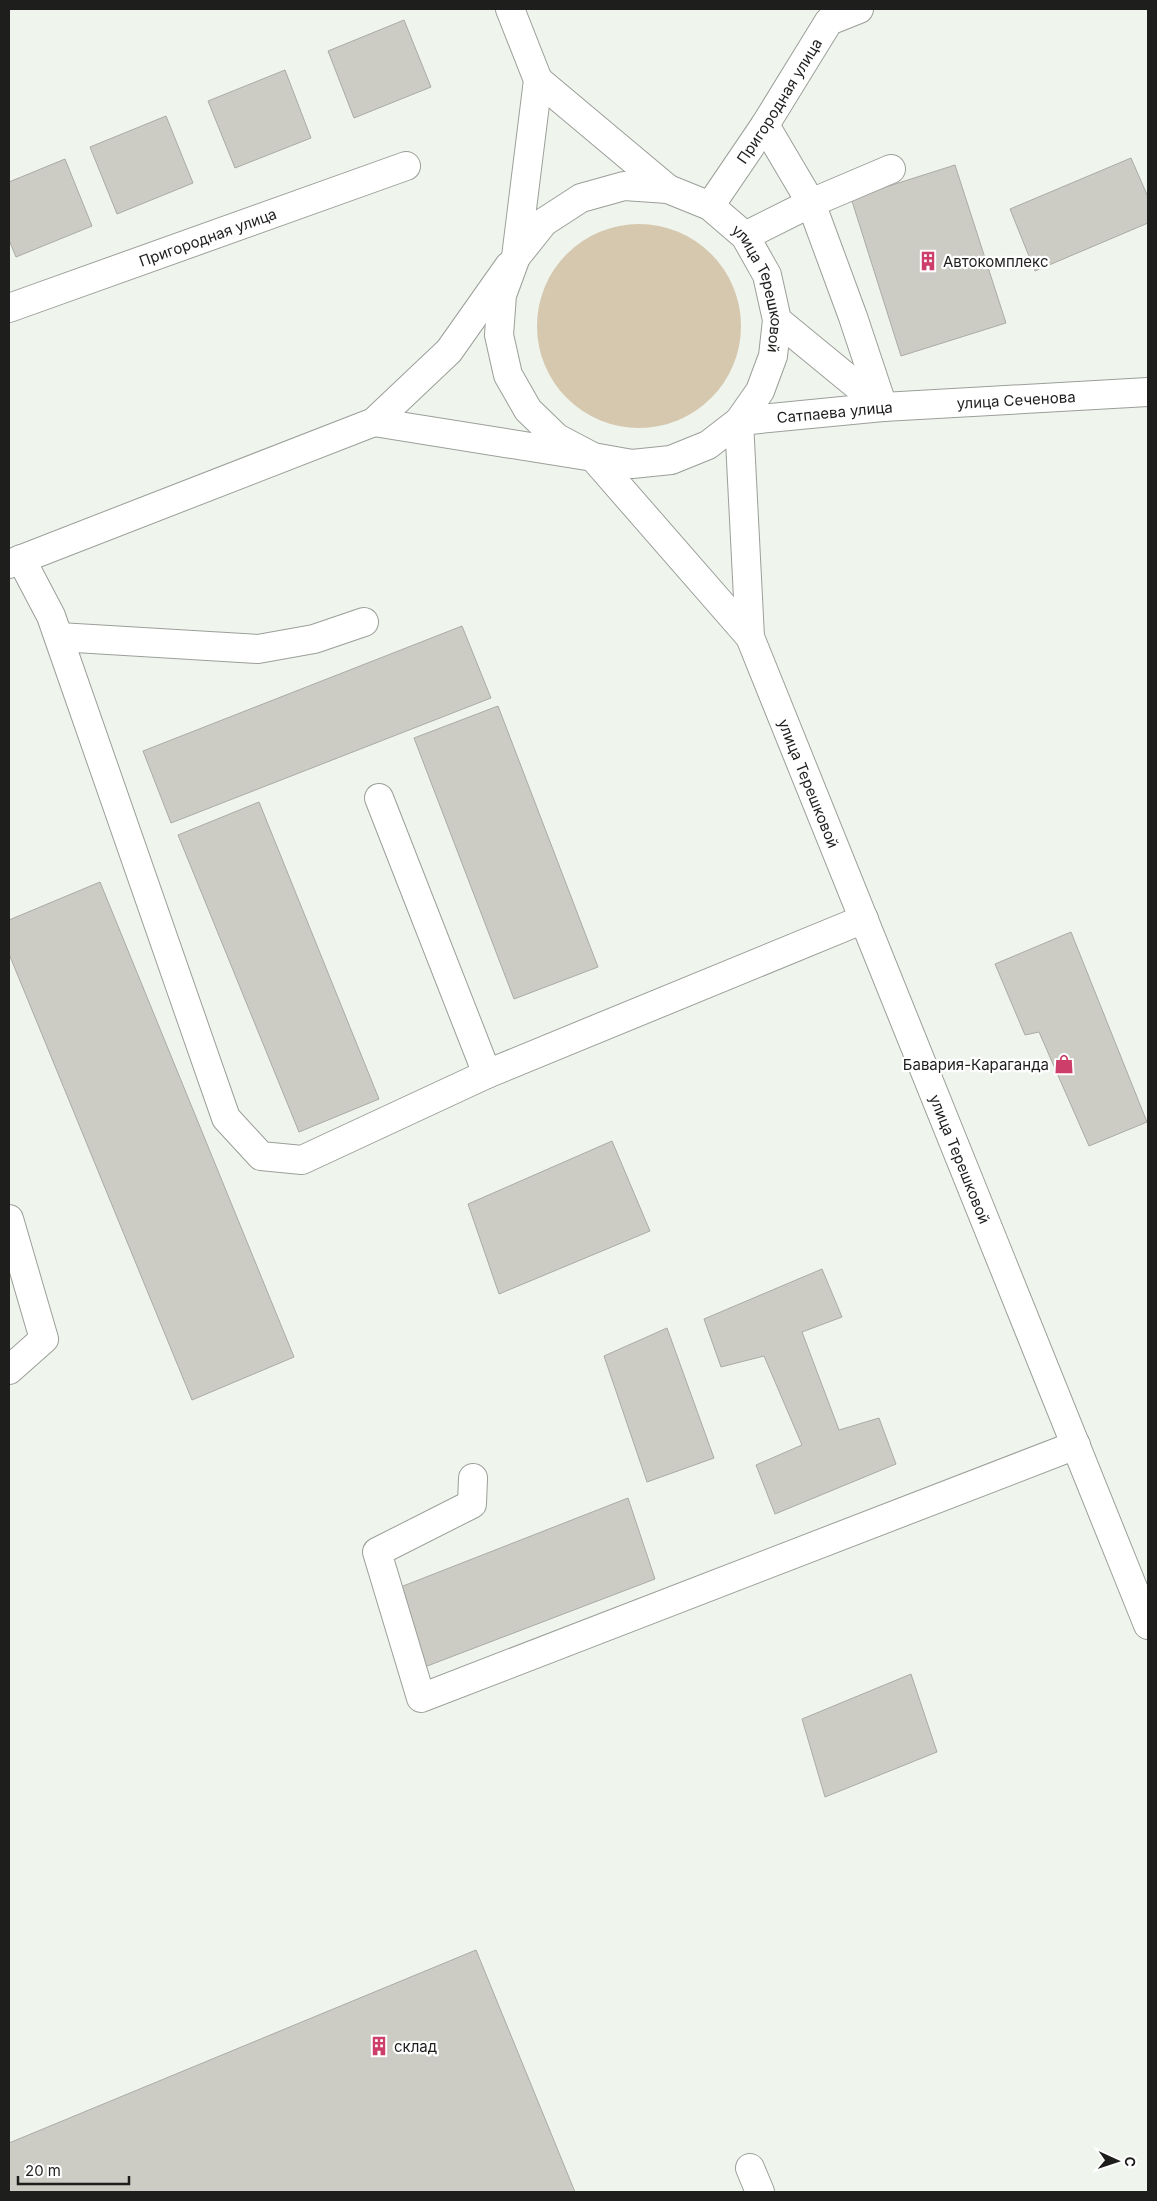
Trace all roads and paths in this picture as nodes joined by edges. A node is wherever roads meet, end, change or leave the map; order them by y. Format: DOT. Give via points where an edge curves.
graph roads {
  1 [pos="510,9"];
  2 [pos="859,9"];
  3 [pos="538,80"];
  4 [pos="766,126"];
  5 [pos="406,166"];
  6 [pos="892,169"];
  7 [pos="668,189"];
  8 [pos="811,203"];
  9 [pos="710,206"];
  10 [pos="745,236"];
  11 [pos="516,257"];
  12 [pos="9,308"];
  13 [pos="777,320"];
  14 [pos="1148,392"];
  15 [pos="883,406"];
  16 [pos="739,420"];
  17 [pos="374,422"];
  18 [pos="593,457"];
  19 [pos="15,562"];
  20 [pos="364,622"];
  21 [pos="59,637"];
  22 [pos="750,638"];
  23 [pos="379,798"];
  24 [pos="864,919"];
  25 [pos="487,1074"];
  26 [pos="9,1219"];
  27 [pos="9,1370"];
  28 [pos="1076,1445"];
  29 [pos="473,1478"];
  30 [pos="1148,1625"];
  1 -- 3 [label="main road, улица Терешковой"];
  2 -- 4 [label="main road, Пригородная улица" via="829,21"];
  3 -- 7 [label="main road, улица Терешковой"];
  3 -- 11 [label="main road, улица Терешковой"];
  4 -- 8 [label="main road"];
  4 -- 9 [label="main road, Пригородная улица"];
  5 -- 12 [label="main road, Пригородная улица"];
  6 -- 8 [label="main road"];
  7 -- 9 [label="main road, улица Терешковой"];
  7 -- 11 [label="main road, улица Терешковой" via="624,186 581,198 544,222"];
  8 -- 10 [label="main road"];
  8 -- 15 [label="main road"];
  9 -- 10 [label="main road, улица Терешковой"];
  10 -- 13 [label="main road, улица Терешковой" via="768,275"];
  11 -- 17 [label="main road" via="449,352"];
  11 -- 18 [label="main road, улица Терешковой" via="502,295 500,319 499,335 508,375 528,410 557,438"];
  13 -- 15 [label="main road, Сатпаева улица"];
  13 -- 16 [label="main road, улица Терешковой" via="773,356 760,390"];
  14 -- 15 [label="main road, улица Сеченова"];
  15 -- 16 [label="main road, Сатпаева улица"];
  16 -- 18 [label="main road, улица Терешковой" via="708,445 671,460 632,464"];
  16 -- 22 [label="main road, улица Терешковой"];
  17 -- 18 [label="main road"];
  17 -- 19 [label="main road"];
  18 -- 22 [label="main road, улица Терешковой"];
  19 -- 21 [label="main road" via="51,616"];
  20 -- 21 [label="main road" via="314,639 258,649"];
  21 -- 25 [label="main road" via="226,1118 261,1156 302,1160"];
  22 -- 24 [label="main road, улица Терешковой"];
  23 -- 25 [label="main road"];
  24 -- 25 [label="main road"];
  24 -- 28 [label="main road, улица Терешковой"];
  26 -- 27 [label="main road" via="44,1339"];
  28 -- 29 [label="main road" via="422,1698 377,1552 472,1504"];
  28 -- 30 [label="main road, улица Терешковой"];
}
